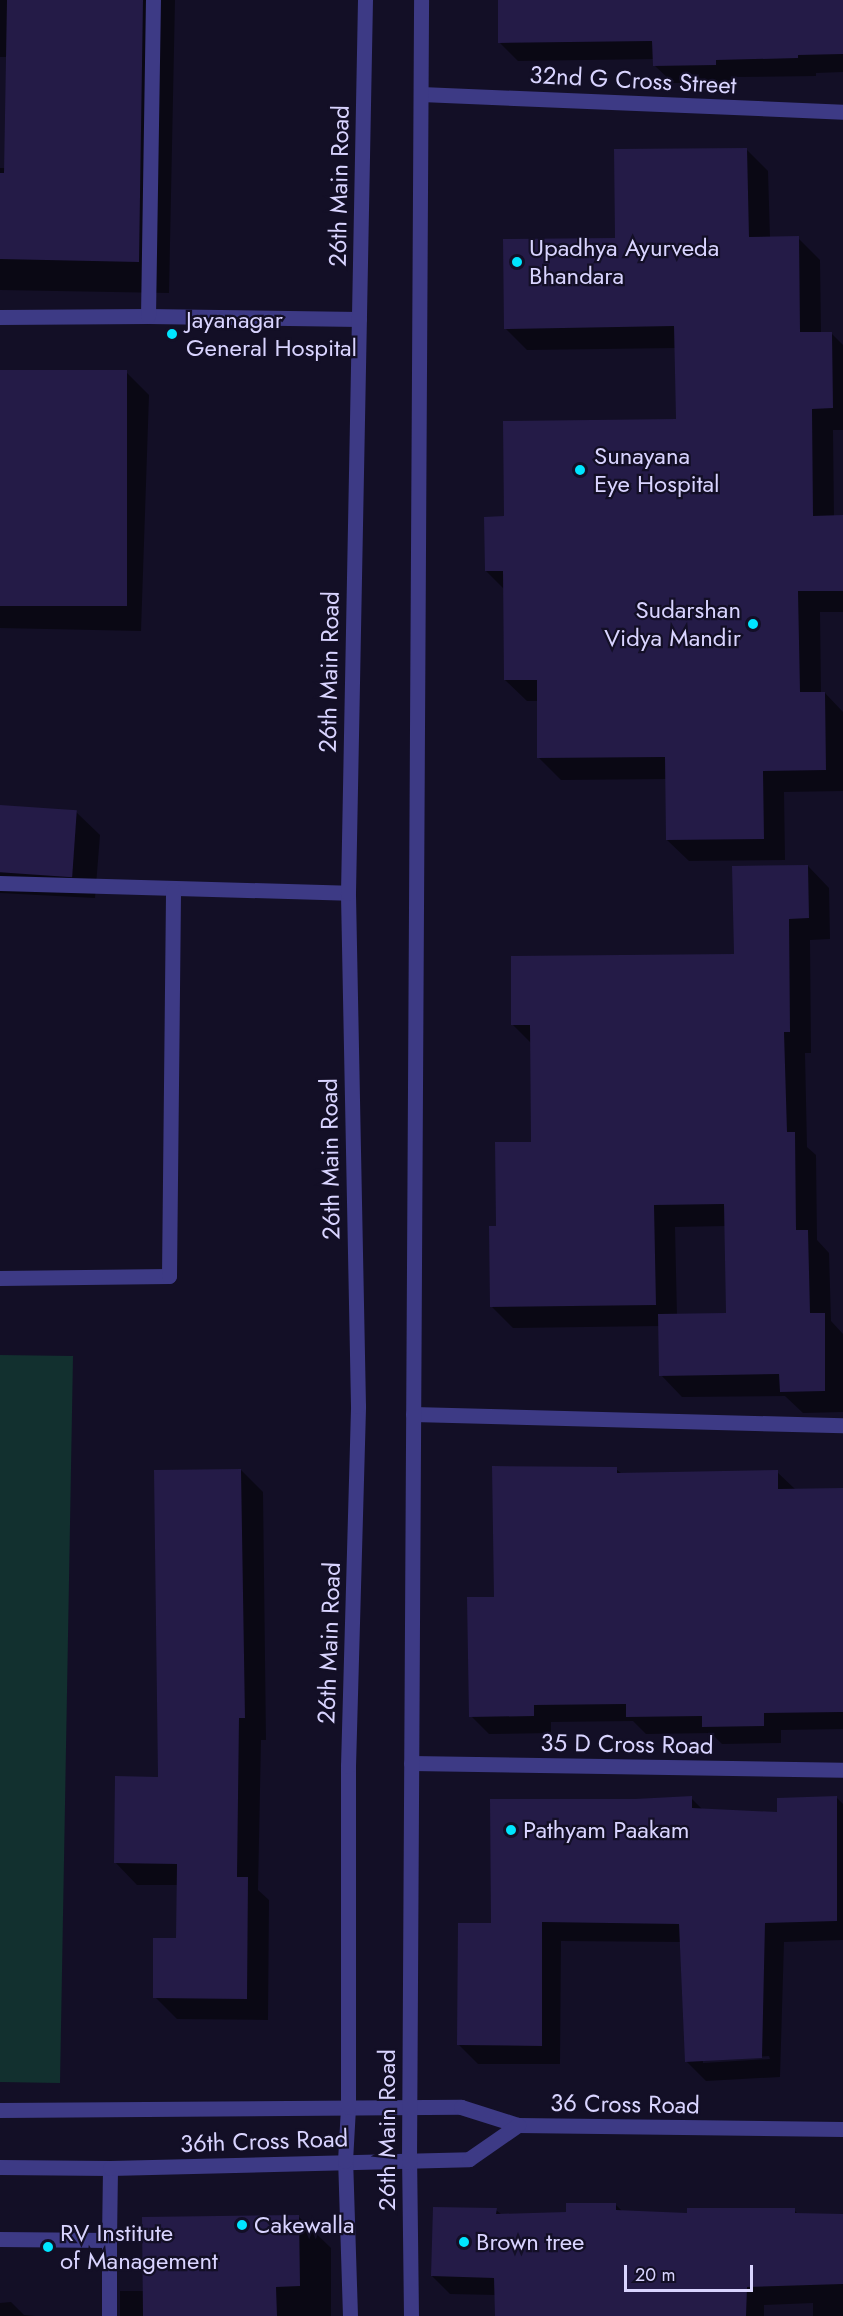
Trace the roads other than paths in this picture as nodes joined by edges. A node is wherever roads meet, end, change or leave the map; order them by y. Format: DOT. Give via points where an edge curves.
graph roads {
  1 [pos="153,0"];
  2 [pos="365,0"];
  3 [pos="421,0"];
  4 [pos="421,94"];
  5 [pos="843,112"];
  6 [pos="148,316"];
  7 [pos="0,317"];
  8 [pos="359,320"];
  9 [pos="0,882"];
  10 [pos="173,890"];
  11 [pos="348,893"];
  12 [pos="0,1278"];
  13 [pos="413,1414"];
  14 [pos="843,1425"];
  15 [pos="411,1763"];
  16 [pos="843,1770"];
  17 [pos="348,2107"];
  18 [pos="410,2107"];
  19 [pos="0,2110"];
  20 [pos="518,2125"];
  21 [pos="843,2129"];
  22 [pos="345,2161"];
  23 [pos="409,2162"];
  24 [pos="0,2168"];
  25 [pos="110,2168"];
  26 [pos="0,2239"];
  27 [pos="109,2240"];
  28 [pos="109,2316"];
  29 [pos="350,2316"];
  30 [pos="411,2316"];
  1 -- 6 [label="street"];
  2 -- 8 [label="street, 26th Main Road"];
  3 -- 4 [label="street, 26th Main Road"];
  4 -- 5 [label="street, 32nd G Cross Street"];
  4 -- 13 [label="street, 26th Main Road"];
  6 -- 7 [label="street"];
  6 -- 8 [label="street"];
  8 -- 11 [label="street, 26th Main Road"];
  9 -- 10 [label="street"];
  10 -- 11 [label="street"];
  10 -- 12 [label="street" via="169,1276"];
  11 -- 17 [label="street, 26th Main Road" via="358,1406 348,1766"];
  13 -- 14 [label="street"];
  13 -- 15 [label="street, 26th Main Road"];
  15 -- 16 [label="street, 35 D Cross Road"];
  15 -- 18 [label="street, 26th Main Road"];
  17 -- 18 [label="street, 36th Cross Road"];
  17 -- 19 [label="street, 36th Cross Road"];
  17 -- 22 [label="street, 26th Main Road"];
  18 -- 20 [label="street, 36 Cross Road" via="462,2107"];
  18 -- 23 [label="street, 26th Main Road"];
  20 -- 21 [label="street, 36 Cross Road"];
  20 -- 23 [label="street, 36th Cross Road" via="469,2159"];
  22 -- 23 [label="street, 36th Cross Road"];
  22 -- 25 [label="street, 36th Cross Road"];
  22 -- 29 [label="street, 26th Main Road"];
  23 -- 30 [label="street, 26th Main Road"];
  24 -- 25 [label="street, 36th Cross Road"];
  25 -- 27 [label="street"];
  26 -- 27 [label="street"];
  27 -- 28 [label="street"];
}
